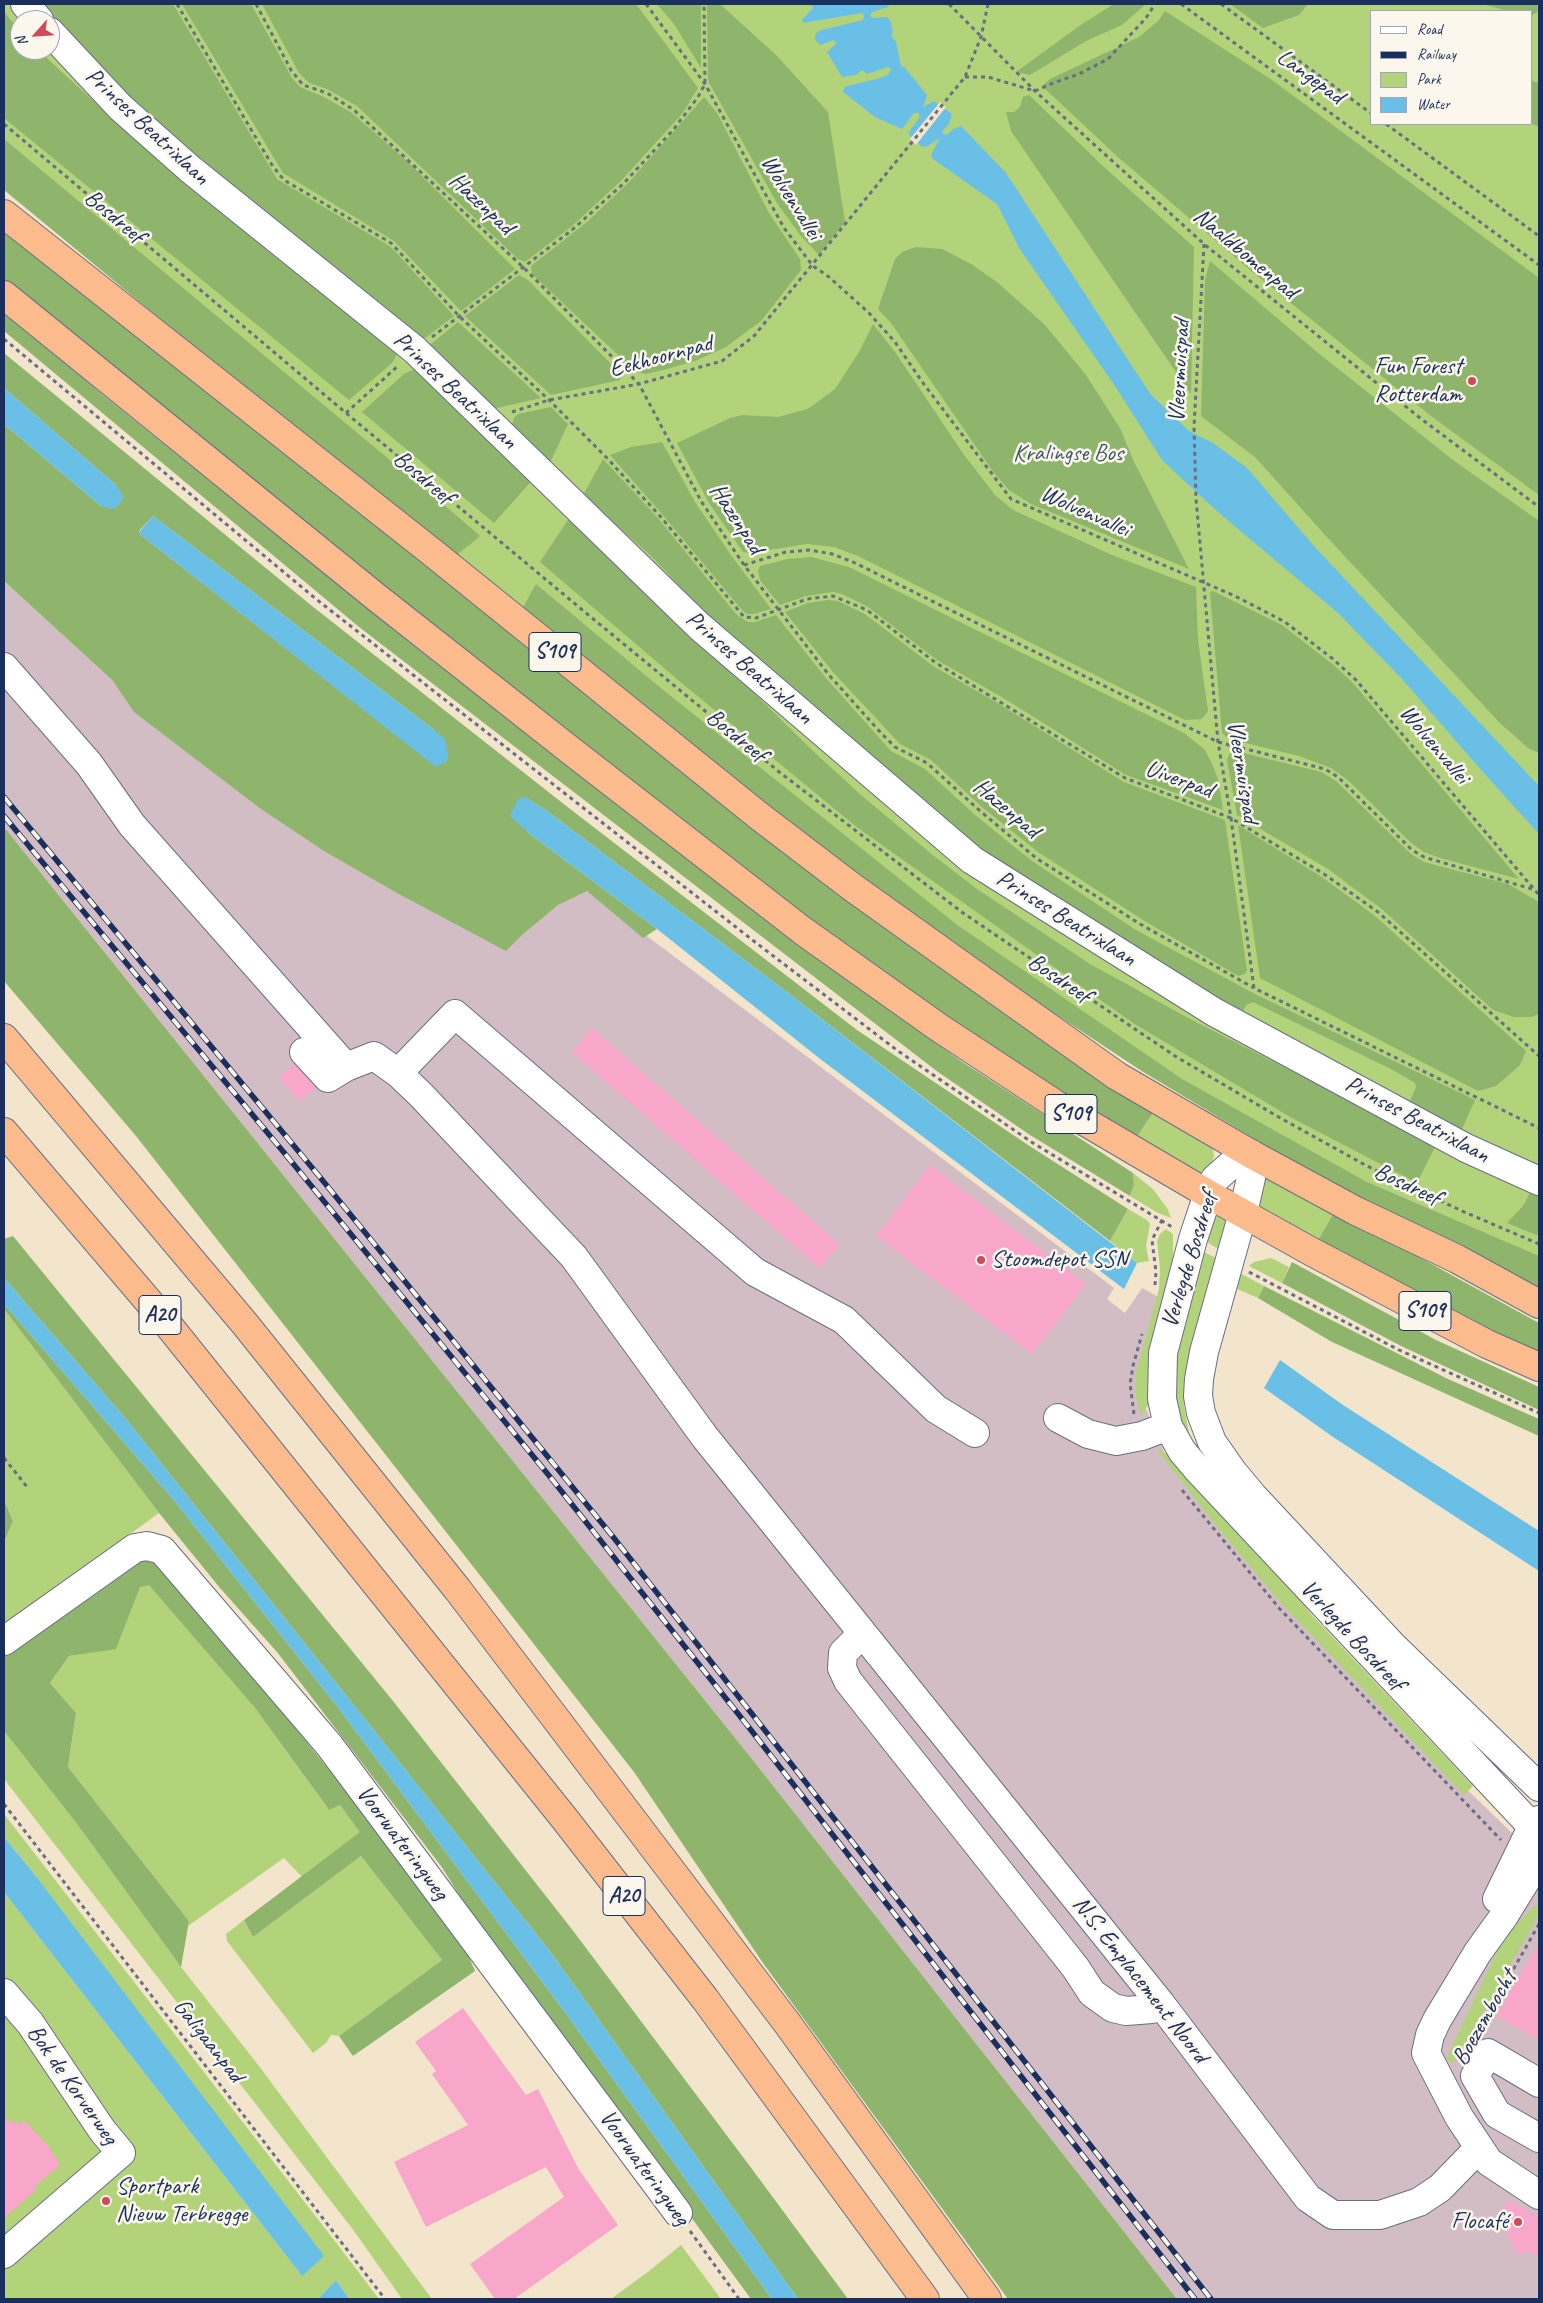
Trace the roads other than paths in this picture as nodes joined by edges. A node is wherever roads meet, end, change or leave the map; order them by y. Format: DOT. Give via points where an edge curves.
graph roads {
  1 [pos="60,43"];
  2 [pos="4,214"];
  3 [pos="4,295"];
  4 [pos="4,667"];
  5 [pos="4,1038"];
  6 [pos="304,1052"];
  7 [pos="346,1067"];
  8 [pos="398,1073"];
  9 [pos="4,1132"];
  10 [pos="1251,1154"];
  11 [pos="1539,1181"];
  12 [pos="1208,1194"];
  13 [pos="1243,1213"];
  14 [pos="1539,1304"];
  15 [pos="1539,1367"];
  16 [pos="1058,1418"];
  17 [pos="1168,1426"];
  18 [pos="975,1433"];
  19 [pos="862,1634"];
  20 [pos="4,1641"];
  21 [pos="1539,1787"];
  22 [pos="1537,1827"];
  23 [pos="1539,1859"];
  24 [pos="1478,1952"];
  25 [pos="4,1994"];
  26 [pos="1161,2004"];
  27 [pos="1539,2083"];
  28 [pos="1539,2138"];
  29 [pos="1479,2148"];
  30 [pos="1539,2194"];
  31 [pos="678,2213"];
  32 [pos="4,2254"];
  33 [pos="924,2299"];
  34 [pos="987,2299"];
  1 -- 11 [label="street, Prinses Beatrixlaan" via="120,106 190,170 415,350 699,626 972,860 1214,1012 1466,1148"];
  2 -- 10 [label="highway, Bosdreef / S109" via="852,887 1117,1076"];
  3 -- 12 [label="highway, S109" via="376,597 802,931 1055,1104"];
  4 -- 7 [label="street" via="88,764 132,825"];
  5 -- 34 [label="highway, A20" via="245,1324 458,1590 787,2023"];
  6 -- 7 [label="street" via="328,1078"];
  7 -- 8 [label="street, N.S. Emplacement Noord" via="374,1056"];
  8 -- 18 [label="street" via="455,1014 755,1272 844,1320 936,1410"];
  8 -- 19 [label="street, N.S. Emplacement Noord" via="574,1257 704,1436"];
  9 -- 33 [label="highway, A20" via="161,1316 564,1818 705,1999"];
  10 -- 12 [label="street, Verlegde Bosdreef" via="1222,1172"];
  10 -- 13 [label="street, Verlegde Bosdreef" via="1251,1178"];
  10 -- 14 [label="highway, Bosdreef / S109"];
  12 -- 13 [label="highway, S109"];
  12 -- 17 [label="street, Verlegde Bosdreef" via="1163,1353 1162,1399"];
  13 -- 15 [label="highway, S109" via="1487,1344"];
  13 -- 21 [label="street, Verlegde Bosdreef" via="1199,1379 1201,1412 1212,1442 1253,1496 1392,1646"];
  16 -- 17 [label="street" via="1088,1434 1116,1441"];
  17 -- 22 [label="street, Verlegde Bosdreef" via="1182,1451 1198,1470"];
  19 -- 26 [label="street, N.S. Emplacement Noord"];
  19 -- 26 [label="street" via="843,1653 842,1668 848,1681 1075,1967 1092,1993 1107,2004 1126,2011 1152,2009"];
  20 -- 31 [label="street, Voorwateringweg" via="135,1548 147,1546 162,1550 329,1745"];
  22 -- 24 [label="street, Boezembocht" via="1494,1906"];
  23 -- 24 [label="street, Boezembocht"];
  24 -- 29 [label="street, Boezembocht" via="1437,2020 1426,2053"];
  25 -- 32 [label="street, Bok de Korverweg" via="30,2023 121,2153"];
  26 -- 29 [label="street, N.S. Emplacement Noord" via="1308,2198 1333,2215 1380,2215 1419,2202 1440,2188"];
  27 -- 28 [label="street" via="1488,2053 1475,2076 1497,2114"];
  29 -- 30 [label="street, Boezembocht" via="1490,2162"];
}
